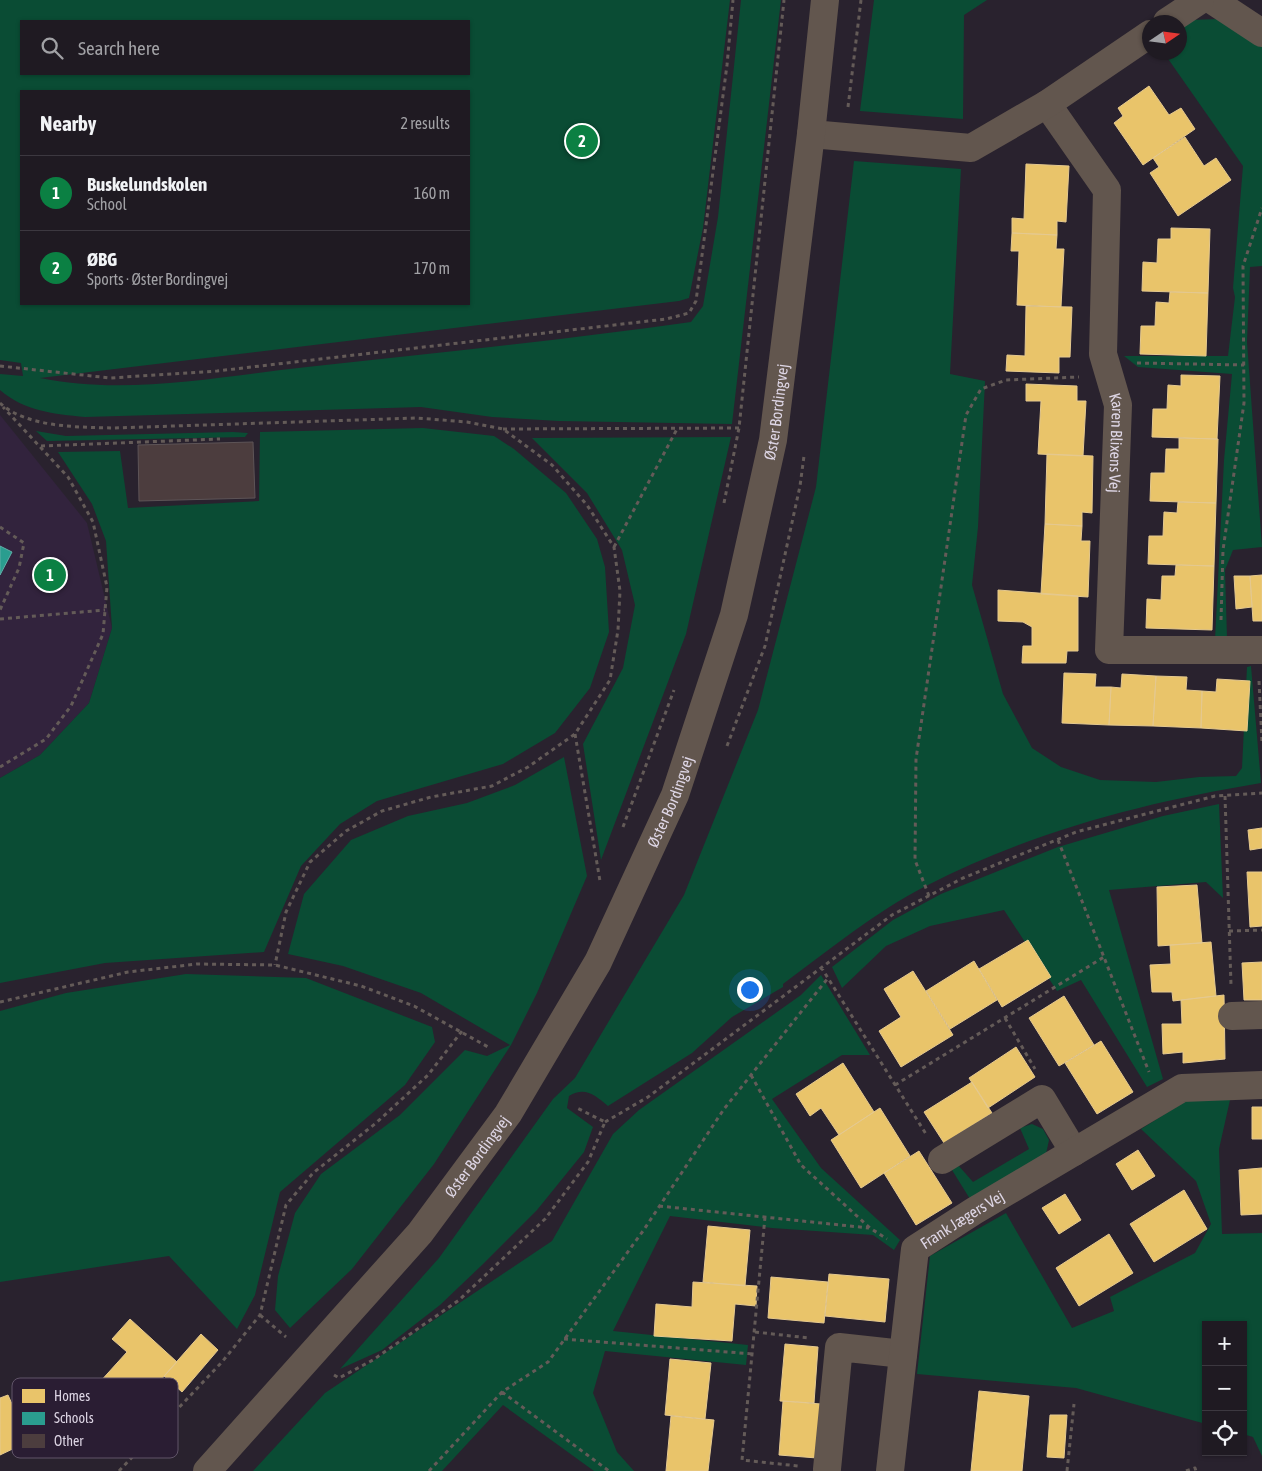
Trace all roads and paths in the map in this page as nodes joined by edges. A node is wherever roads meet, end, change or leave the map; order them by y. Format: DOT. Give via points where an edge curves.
graph roads {
  1 [pos="733,0"];
  2 [pos="784,0"];
  3 [pos="825,0"];
  4 [pos="1200,0"];
  5 [pos="1212,0"];
  6 [pos="1178,15"];
  7 [pos="1262,33"];
  8 [pos="1142,39"];
  9 [pos="1047,104"];
  10 [pos="812,134"];
  11 [pos="1262,208"];
  12 [pos="1244,365"];
  13 [pos="0,366"];
  14 [pos="1107,370"];
  15 [pos="1,404"];
  16 [pos="739,428"];
  17 [pos="502,429"];
  18 [pos="677,429"];
  19 [pos="220,439"];
  20 [pos="40,446"];
  21 [pos="723,512"];
  22 [pos="0,527"];
  23 [pos="614,547"];
  24 [pos="0,610"];
  25 [pos="105,610"];
  26 [pos="0,619"];
  27 [pos="1219,650"];
  28 [pos="1260,651"];
  29 [pos="675,687"];
  30 [pos="575,734"];
  31 [pos="1262,742"];
  32 [pos="0,767"];
  33 [pos="1262,793"];
  34 [pos="1226,796"];
  35 [pos="622,831"];
  36 [pos="1058,840"];
  37 [pos="604,873"];
  38 [pos="600,881"];
  39 [pos="596,890"];
  40 [pos="929,896"];
  41 [pos="1262,930"];
  42 [pos="1229,931"];
  43 [pos="1104,957"];
  44 [pos="276,965"];
  45 [pos="821,967"];
  46 [pos="828,978"];
  47 [pos="0,1002"];
  48 [pos="1262,1015"];
  49 [pos="1232,1016"];
  50 [pos="1005,1018"];
  51 [pos="462,1031"];
  52 [pos="490,1048"];
  53 [pos="752,1075"];
  54 [pos="895,1085"];
  55 [pos="1262,1085"];
  56 [pos="1042,1099"];
  57 [pos="1161,1100"];
  58 [pos="575,1107"];
  59 [pos="605,1122"];
  60 [pos="1074,1152"];
  61 [pos="942,1160"];
  62 [pos="659,1206"];
  63 [pos="766,1217"];
  64 [pos="870,1228"];
  65 [pos="915,1250"];
  66 [pos="260,1315"];
  67 [pos="755,1332"];
  68 [pos="564,1339"];
  69 [pos="840,1347"];
  70 [pos="753,1354"];
  71 [pos="903,1354"];
  72 [pos="310,1358"];
  73 [pos="502,1392"];
  74 [pos="1074,1404"];
  75 [pos="178,1409"];
  76 [pos="131,1458"];
  77 [pos="827,1469"];
  78 [pos="119,1471"];
  79 [pos="207,1471"];
  80 [pos="429,1471"];
  81 [pos="609,1471"];
  82 [pos="890,1471"];
  83 [pos="1067,1471"];
  84 [pos="1186,1471"];
  85 [pos="1196,1471"];
  1 -- 13 [label="path" via="696,302 689,313 217,371 110,378"];
  2 -- 16 [label="path"];
  3 -- 10 [label="street, Øster Bordingvej"];
  4 -- 6 [label="street"];
  5 -- 7 [label="street"];
  8 -- 9 [label="street"];
  9 -- 10 [label="street" via="972,148"];
  9 -- 14 [label="street, Karen Blixens Vej" via="1107,190 1103,354"];
  10 -- 72 [label="street, Øster Bordingvej" via="772,440 734,615 675,795 598,962 508,1114 420,1233"];
  11 -- 12 [label="path" via="1243,266"];
  12 -- 14 [label="path"];
  12 -- 27 [label="path" via="1244,403 1223,550"];
  14 -- 27 [label="street, Karen Blixens Vej" via="1118,405 1108,650"];
  14 -- 40 [label="path" via="1006,380 981,389 966,415 916,759 915,860"];
  15 -- 17 [label="path" via="33,420 68,427 417,418"];
  15 -- 20 [label="path"];
  16 -- 18 [label="path"];
  16 -- 21 [label="path"];
  17 -- 18 [label="path"];
  17 -- 23 [label="path" via="552,465 587,506"];
  18 -- 23 [label="path"];
  19 -- 20 [label="path"];
  20 -- 25 [label="path" via="68,477 93,522 107,587"];
  22 -- 24 [label="path" via="24,543 19,568"];
  23 -- 30 [label="path" via="620,591 610,680"];
  25 -- 26 [label="path"];
  25 -- 32 [label="path" via="103,634 71,706 46,740"];
  27 -- 28 [label="street, Karen Blixens Vej"];
  28 -- 31 [label="path"];
  29 -- 35 [label="path"];
  30 -- 38 [label="path"];
  30 -- 44 [label="path" via="528,768 492,786 431,796 390,809 346,831 310,862 286,912"];
  33 -- 34 [label="path"];
  34 -- 36 [label="path" via="1215,796"];
  34 -- 42 [label="path"];
  36 -- 40 [label="path" via="963,878"];
  36 -- 43 [label="path"];
  37 -- 38 [label="path"];
  38 -- 39 [label="path"];
  40 -- 45 [label="path" via="892,915"];
  41 -- 42 [label="path"];
  42 -- 49 [label="path"];
  43 -- 50 [label="path"];
  43 -- 57 [label="path"];
  44 -- 47 [label="path" via="197,964 128,972"];
  44 -- 51 [label="path" via="361,986 414,1006"];
  45 -- 46 [label="path"];
  45 -- 59 [label="path" via="648,1097"];
  46 -- 53 [label="path"];
  46 -- 54 [label="path"];
  48 -- 49 [label="street"];
  50 -- 54 [label="path"];
  50 -- 56 [label="path" via="1040,1079"];
  51 -- 52 [label="path"];
  51 -- 66 [label="path" via="428,1075 376,1123 313,1173 286,1205"];
  53 -- 62 [label="path" via="724,1109"];
  53 -- 64 [label="path" via="801,1165"];
  54 -- 61 [label="path"];
  55 -- 57 [label="street, Frank Jægers Vej" via="1182,1088"];
  56 -- 60 [label="street"];
  56 -- 61 [label="street"];
  57 -- 60 [label="street, Frank Jægers Vej"];
  58 -- 59 [label="path"];
  59 -- 72 [label="path" via="588,1162 545,1219 459,1300 373,1360 339,1378"];
  60 -- 65 [label="street, Frank Jægers Vej"];
  62 -- 63 [label="path"];
  62 -- 68 [label="path"];
  63 -- 64 [label="path"];
  63 -- 67 [label="path"];
  64 -- 65 [label="path" via="895,1244"];
  65 -- 71 [label="street, Frank Jægers Vej"];
  66 -- 72 [label="path"];
  66 -- 75 [label="path"];
  67 -- 69 [label="path" via="823,1339"];
  67 -- 70 [label="path"];
  68 -- 70 [label="path"];
  68 -- 73 [label="path" via="548,1362"];
  69 -- 71 [label="street"];
  69 -- 77 [label="street"];
  70 -- 77 [label="path" via="742,1460"];
  71 -- 82 [label="street, Frank Jægers Vej"];
  72 -- 79 [label="street, Øster Bordingvej"];
  73 -- 80 [label="path"];
  73 -- 81 [label="path"];
  74 -- 83 [label="path"];
  76 -- 78 [label="path"];
  84 -- 85 [label="path" via="1195,1468"];
}
